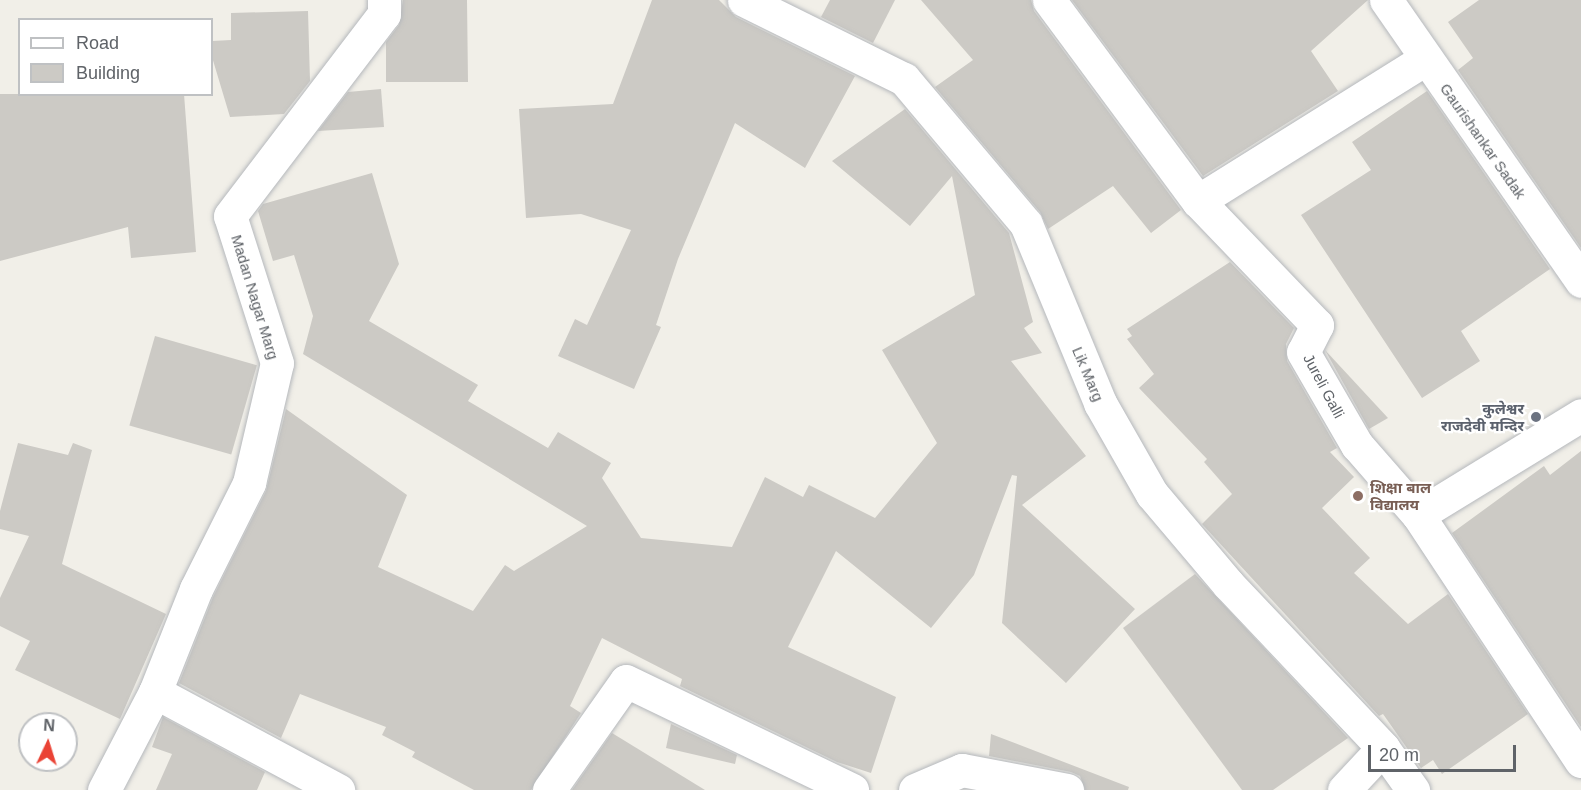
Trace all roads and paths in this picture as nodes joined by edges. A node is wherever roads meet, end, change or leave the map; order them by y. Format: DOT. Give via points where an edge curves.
graph roads {
  1 [pos="384,0"];
  2 [pos="744,0"];
  3 [pos="1049,0"];
  4 [pos="1386,0"];
  5 [pos="1425,59"];
  6 [pos="1198,201"];
  7 [pos="1581,281"];
  8 [pos="1581,415"];
  9 [pos="1418,515"];
  10 [pos="155,692"];
  11 [pos="1383,748"];
  12 [pos="1581,761"];
  13 [pos="104,790"];
  14 [pos="338,790"];
  15 [pos="549,790"];
  16 [pos="852,790"];
  17 [pos="915,790"];
  18 [pos="1067,790"];
  19 [pos="1344,790"];
  20 [pos="1413,790"];
  1 -- 10 [label="street, Madan Nagar Marg" via="384,14 230,216 277,363 249,483 196,589"];
  2 -- 11 [label="street, Lik Marg" via="904,80 1026,224 1100,404 1152,494 1228,584"];
  3 -- 6 [label="street, Jureli Galli"];
  4 -- 5 [label="street, Gaurishankar Sadak"];
  5 -- 6 [label="street"];
  5 -- 7 [label="street, Gaurishankar Sadak"];
  6 -- 9 [label="street, Jureli Galli" via="1317,325 1303,352 1357,445"];
  8 -- 9 [label="street"];
  9 -- 12 [label="street, Jureli Galli"];
  10 -- 13 [label="street, Madan Nagar Marg"];
  10 -- 14 [label="street"];
  11 -- 19 [label="street"];
  11 -- 20 [label="street, Lik Marg"];
  15 -- 16 [label="street" via="626,681"];
  17 -- 18 [label="street" via="962,770"];
}
